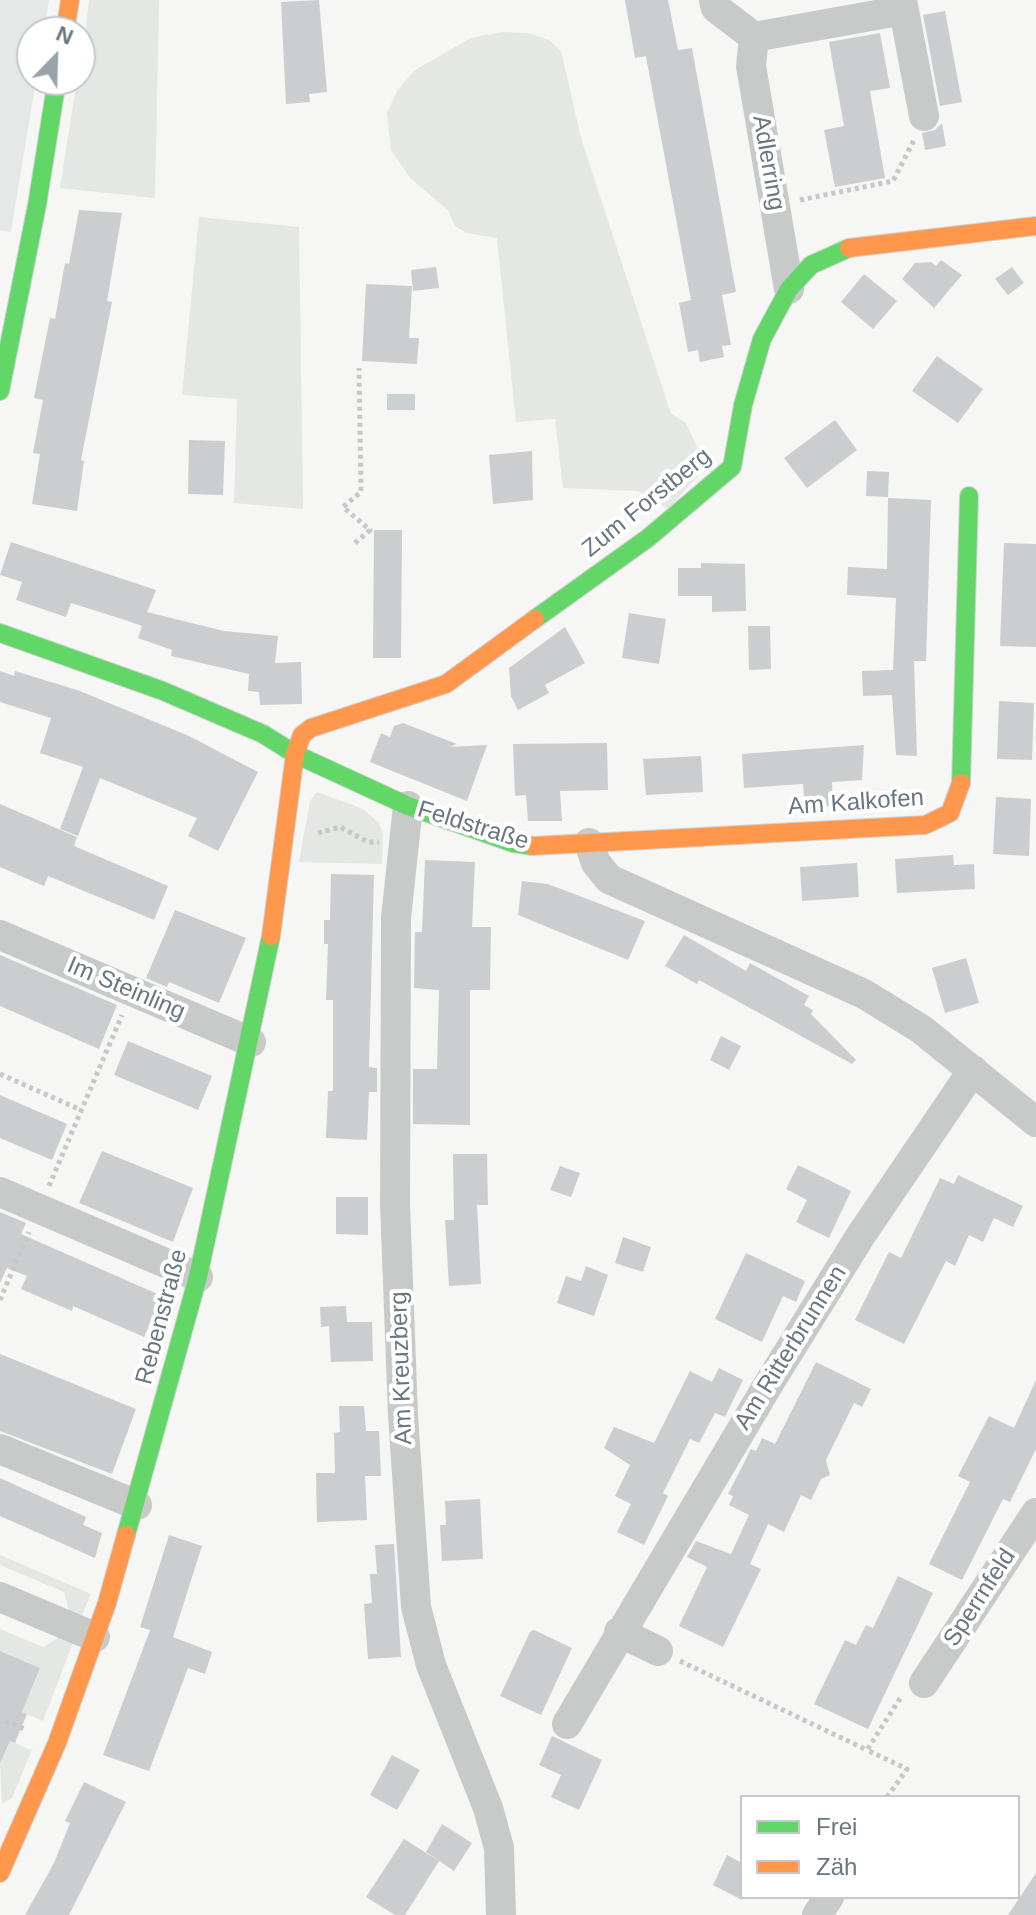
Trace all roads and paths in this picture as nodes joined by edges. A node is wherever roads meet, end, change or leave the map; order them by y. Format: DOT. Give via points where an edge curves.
graph roads {
  1 [pos="714,0"];
  2 [pos="903,5"];
  3 [pos="754,37"];
  4 [pos="54,96"];
  5 [pos="924,116"];
  6 [pos="775,204"];
  7 [pos="1036,226"];
  8 [pos="789,289"];
  9 [pos="359,368"];
  10 [pos="0,391"];
  11 [pos="969,496"];
  12 [pos="355,543"];
  13 [pos="0,633"];
  14 [pos="295,754"];
  15 [pos="408,806"];
  16 [pos="337,827"];
  17 [pos="382,843"];
  18 [pos="589,843"];
  19 [pos="0,935"];
  20 [pos="132,992"];
  21 [pos="251,1042"];
  22 [pos="973,1070"];
  23 [pos="0,1074"];
  24 [pos="81,1110"];
  25 [pos="1036,1122"];
  26 [pos="0,1192"];
  27 [pos="39,1209"];
  28 [pos="198,1277"];
  29 [pos="0,1300"];
  30 [pos="0,1449"];
  31 [pos="137,1505"];
  32 [pos="1036,1513"];
  33 [pos="0,1597"];
  34 [pos="619,1632"];
  35 [pos="95,1637"];
  36 [pos="658,1651"];
  37 [pos="693,1668"];
  38 [pos="924,1683"];
  39 [pos="567,1724"];
  40 [pos="867,1750"];
  41 [pos="888,1795"];
  42 [pos="11,1822"];
  43 [pos="0,1873"];
  44 [pos="501,1915"];
  1 -- 3 [label="street" via="716,8"];
  2 -- 3 [label="street"];
  2 -- 5 [label="street"];
  3 -- 6 [label="street, Adlerring" via="751,66"];
  4 -- 10 [label="street"];
  5 -- 6 [label="path" via="893,181"];
  6 -- 8 [label="street, Adlerring"];
  7 -- 8 [label="street, Zum Forstberg" via="840,250 811,265"];
  8 -- 14 [label="street, Zum Forstberg" via="762,339 732,467 648,538 446,684 311,728"];
  9 -- 12 [label="path" via="361,492 343,507 370,530"];
  11 -- 18 [label="street, Am Kalkofen" via="961,783 950,813 925,825"];
  13 -- 14 [label="street, Feldstraße" via="139,681 263,734"];
  14 -- 15 [label="street, Feldstraße"];
  14 -- 21 [label="street, Rebenstraße" via="277,904"];
  15 -- 18 [label="street, Feldstraße" via="513,843"];
  15 -- 44 [label="street, Am Kreuzberg" via="396,918 395,1204 416,1607 431,1665 488,1808 499,1848"];
  16 -- 17 [label="path"];
  18 -- 22 [label="street" via="609,879 864,994"];
  19 -- 20 [label="street, Im Steinling"];
  20 -- 21 [label="street, Im Steinling"];
  20 -- 24 [label="path"];
  21 -- 28 [label="street, Rebenstraße"];
  22 -- 25 [label="street"];
  22 -- 34 [label="street, Am Ritterbrunnen" via="861,1235"];
  23 -- 24 [label="path"];
  24 -- 27 [label="path"];
  26 -- 27 [label="street"];
  27 -- 28 [label="street"];
  27 -- 29 [label="path"];
  28 -- 31 [label="street, Rebenstraße"];
  30 -- 31 [label="street"];
  31 -- 35 [label="street, Rebenstraße"];
  32 -- 38 [label="street, Sperrnfeld"];
  33 -- 35 [label="street"];
  34 -- 36 [label="street"];
  34 -- 39 [label="street, Am Ritterbrunnen"];
  35 -- 42 [label="street, Rebenstraße" via="62,1731"];
  37 -- 40 [label="path"];
  38 -- 40 [label="path" via="912,1681"];
  40 -- 41 [label="path" via="907,1769"];
  42 -- 43 [label="street, Rebenstraße"];
}
